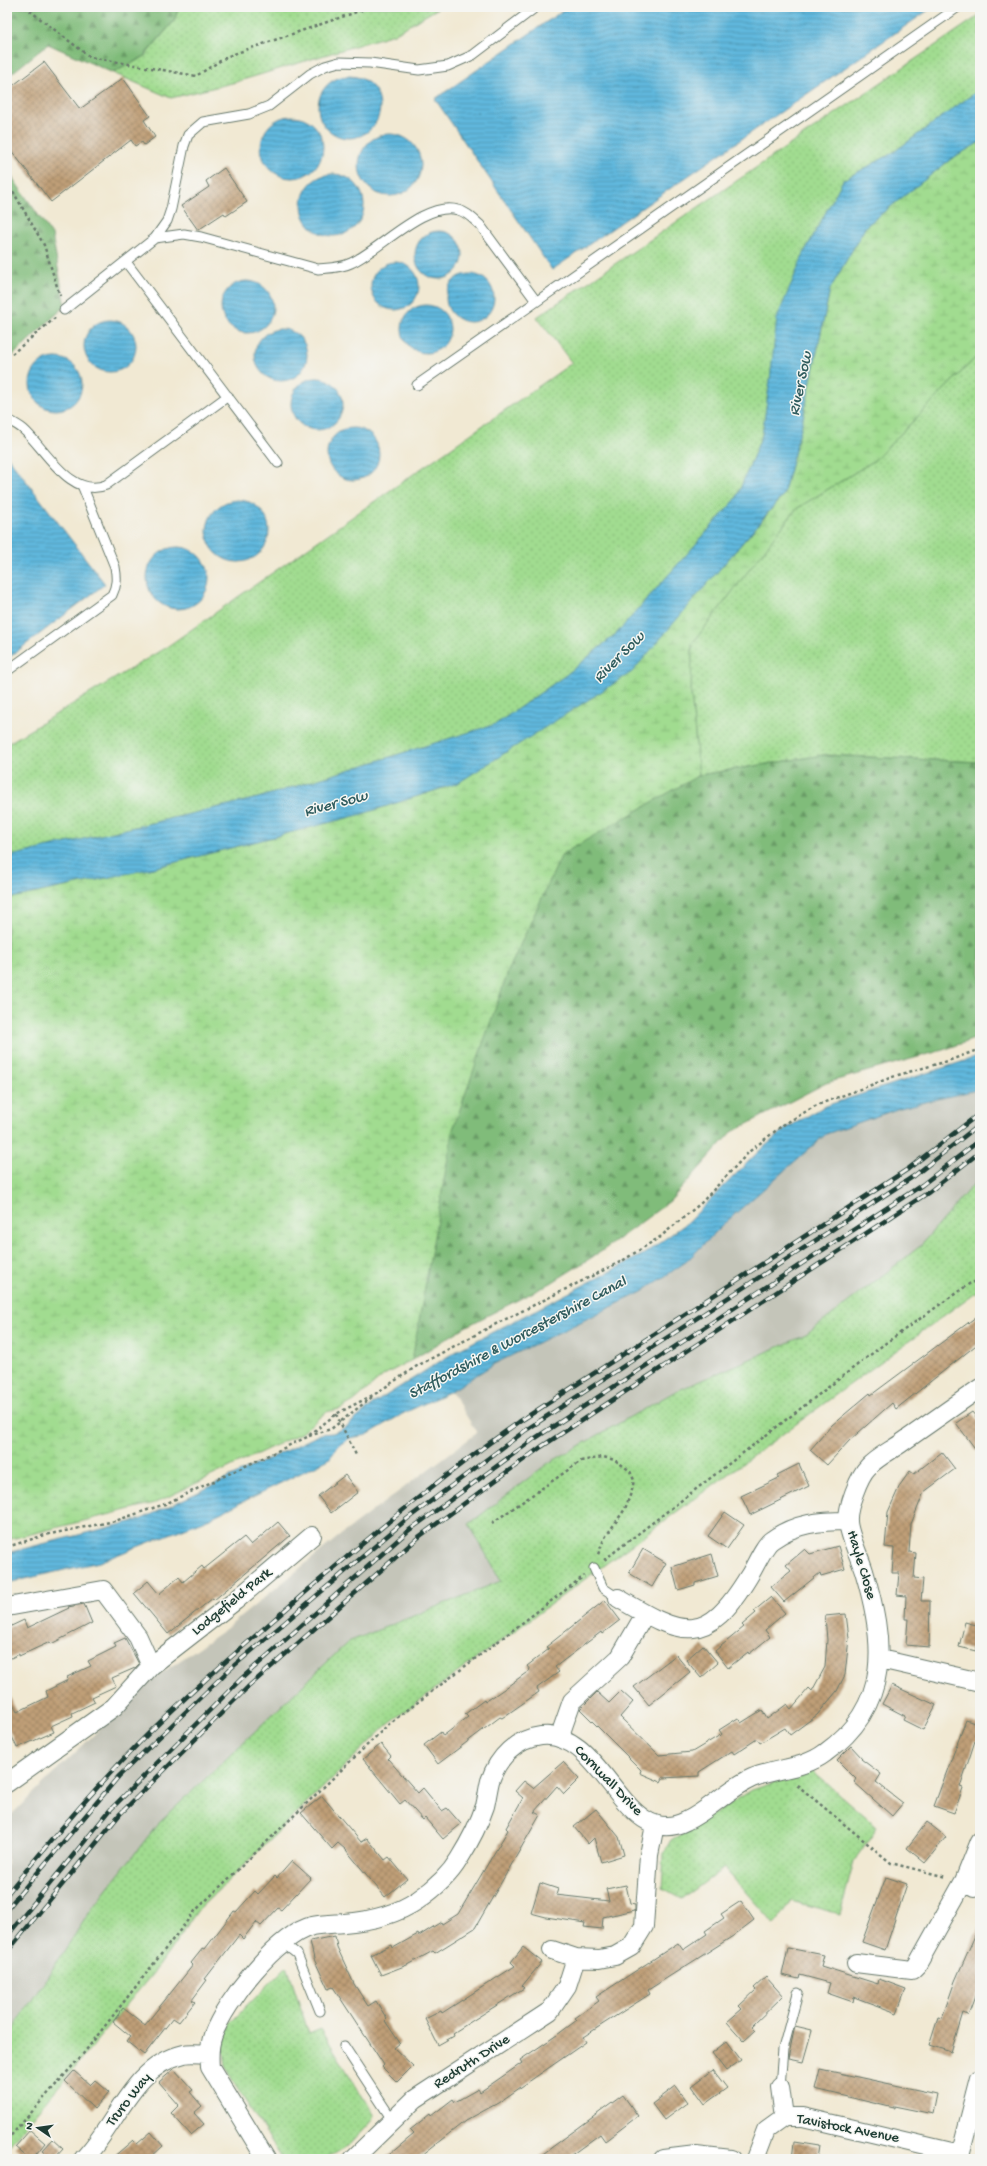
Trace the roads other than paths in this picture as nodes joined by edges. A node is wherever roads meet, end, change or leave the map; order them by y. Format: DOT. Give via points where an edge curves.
graph roads {
  1 [pos="536,7"];
  2 [pos="958,7"];
  3 [pos="155,238"];
  4 [pos="126,262"];
  5 [pos="536,301"];
  6 [pos="64,310"];
  7 [pos="417,385"];
  8 [pos="228,396"];
  9 [pos="7,419"];
  10 [pos="278,462"];
  11 [pos="82,485"];
  12 [pos="7,671"];
  13 [pos="980,1388"];
  14 [pos="848,1521"];
  15 [pos="312,1536"];
  16 [pos="594,1568"];
  17 [pos="618,1598"];
  18 [pos="7,1607"];
  19 [pos="645,1614"];
  20 [pos="880,1659"];
  21 [pos="151,1666"];
  22 [pos="980,1682"];
  23 [pos="559,1738"];
  24 [pos="7,1783"];
  25 [pos="655,1824"];
  26 [pos="980,1842"];
  27 [pos="972,1882"];
  28 [pos="980,1891"];
  29 [pos="282,1942"];
  30 [pos="552,1950"];
  31 [pos="576,1958"];
  32 [pos="856,1963"];
  33 [pos="798,1993"];
  34 [pos="320,2011"];
  35 [pos="344,2046"];
  36 [pos="209,2054"];
  37 [pos="980,2078"];
  38 [pos="780,2087"];
  39 [pos="784,2118"];
  40 [pos="393,2121"];
  41 [pos="959,2156"];
  42 [pos="83,2159"];
  43 [pos="266,2159"];
  44 [pos="353,2159"];
  45 [pos="663,2159"];
  46 [pos="730,2159"];
  47 [pos="755,2159"];
  1 -- 3 [label="lane" via="473,55 448,66 419,70 370,63 338,62 310,74 269,106 249,114 202,122 188,135 171,209 167,221"];
  2 -- 5 [label="lane"];
  3 -- 4 [label="lane"];
  3 -- 5 [label="lane" via="184,234 318,269 335,268 366,255 427,213 444,209 457,210 469,215 480,225"];
  4 -- 6 [label="lane"];
  4 -- 8 [label="lane"];
  5 -- 7 [label="lane"];
  8 -- 10 [label="lane"];
  8 -- 11 [label="lane" via="106,485 96,489"];
  9 -- 11 [label="lane" via="22,428 61,471"];
  11 -- 12 [label="lane" via="115,567 116,587 112,595"];
  13 -- 14 [label="street, Hayle Close" via="867,1467 854,1493"];
  14 -- 19 [label="street" via="816,1522 792,1529 771,1540 737,1595 720,1616 707,1624 690,1628 671,1627"];
  14 -- 20 [label="street, Hayle Close" via="876,1615"];
  15 -- 21 [label="street, Lodgefield Park" via="235,1601"];
  16 -- 17 [label="lane" via="603,1588"];
  17 -- 19 [label="street"];
  18 -- 21 [label="street" via="103,1590 138,1637"];
  19 -- 23 [label="street" via="620,1657 572,1701"];
  20 -- 22 [label="street"];
  20 -- 25 [label="street, Cornwall Drive" via="874,1689 863,1713 843,1738 824,1755 802,1765 751,1779 684,1823 668,1827"];
  21 -- 24 [label="street, Lodgefield Park" via="114,1707"];
  23 -- 25 [label="street, Cornwall Drive" via="574,1744 588,1756 633,1810"];
  23 -- 29 [label="street, Cornwall Drive" via="545,1735 531,1738 514,1745 500,1760 490,1779 485,1806 469,1841 458,1862 434,1888 409,1906 368,1921 310,1926"];
  25 -- 31 [label="street" via="649,1855 644,1926 631,1947 615,1956 599,1959"];
  26 -- 27 [label="street"];
  27 -- 28 [label="street"];
  27 -- 32 [label="street" via="912,1970"];
  29 -- 34 [label="lane" via="297,1954"];
  29 -- 36 [label="street, Cornwall Drive" via="255,1970 220,2018"];
  30 -- 31 [label="street"];
  31 -- 40 [label="street, Redruth Drive" via="567,1986 550,2011 416,2099"];
  33 -- 38 [label="lane" via="783,2049"];
  35 -- 40 [label="lane"];
  36 -- 42 [label="street, Truro Way" via="185,2054 161,2062 141,2080"];
  36 -- 43 [label="street, Cornwall Drive" via="210,2067 215,2077"];
  37 -- 41 [label="street"];
  38 -- 39 [label="street"];
  39 -- 41 [label="street, Tavistock Avenue" via="803,2118"];
  39 -- 47 [label="street" via="766,2130"];
  40 -- 44 [label="street, Redruth Drive"];
  45 -- 46 [label="street" via="696,2155"];
}
